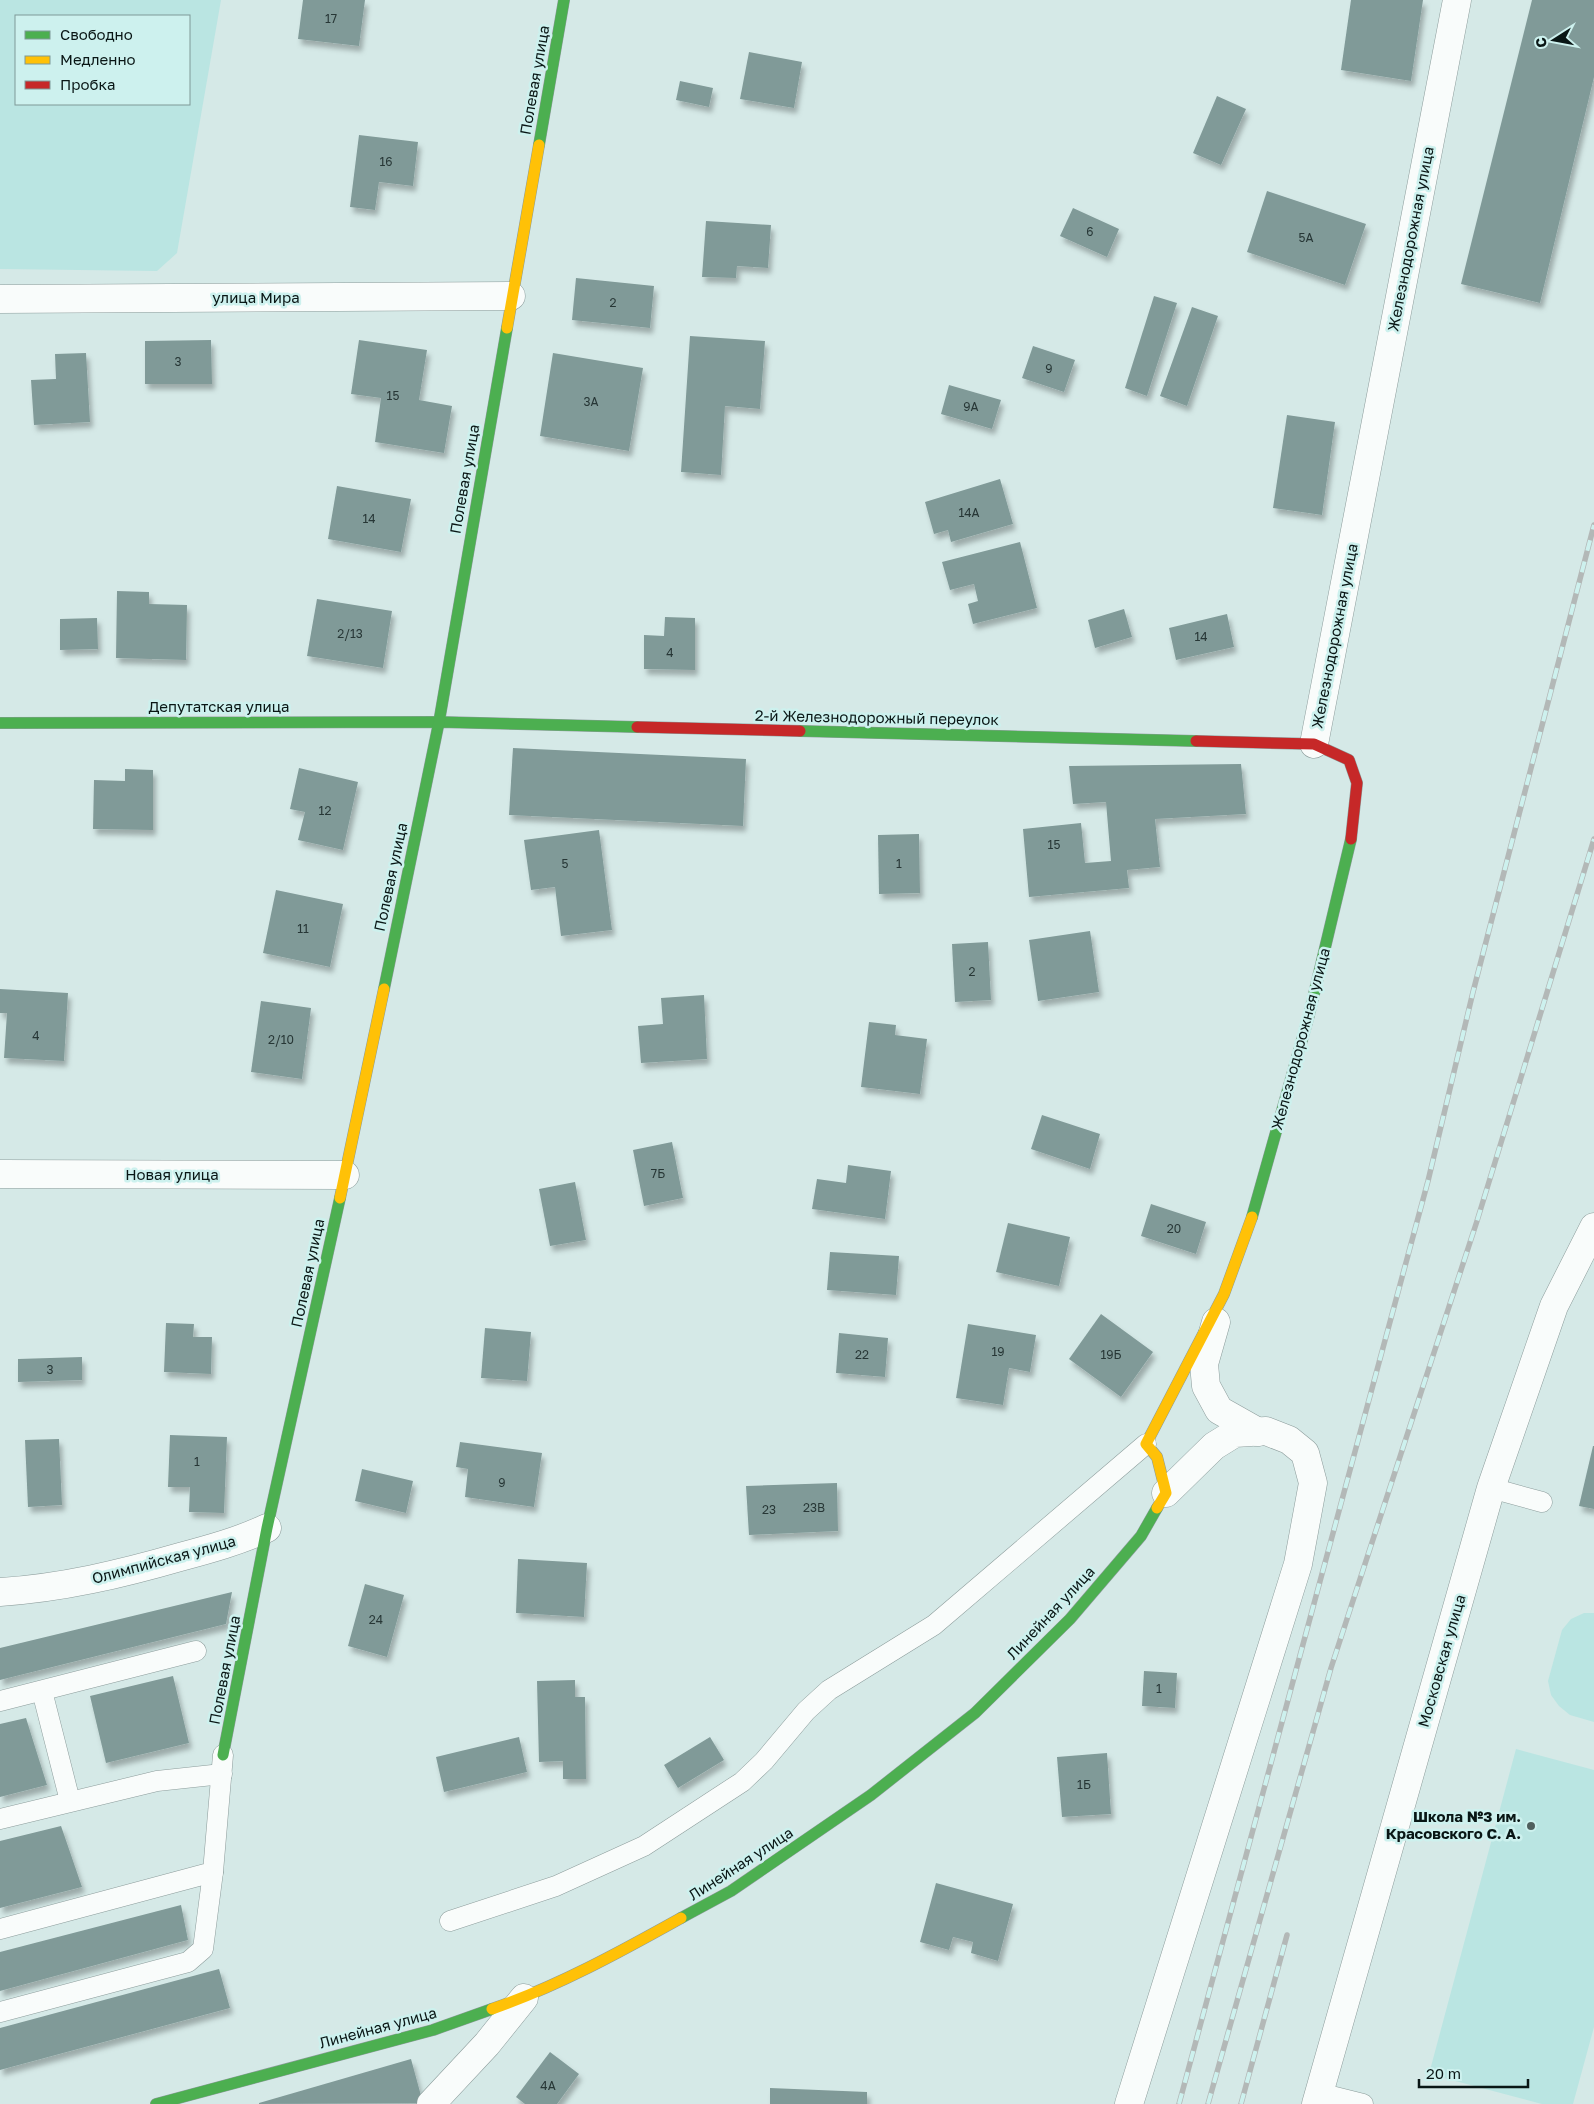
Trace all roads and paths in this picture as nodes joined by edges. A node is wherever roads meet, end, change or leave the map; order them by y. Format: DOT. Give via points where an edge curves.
graph roads {
  1 [pos="564,0"];
  2 [pos="1457,0"];
  3 [pos="512,296"];
  4 [pos="0,299"];
  5 [pos="439,722"];
  6 [pos="0,723"];
  7 [pos="1314,744"];
  8 [pos="0,1174"];
  9 [pos="344,1175"];
  10 [pos="1594,1227"];
  11 [pos="1224,1294"];
  12 [pos="1258,1432"];
  13 [pos="1151,1450"];
  14 [pos="1491,1488"];
  15 [pos="1166,1494"];
  16 [pos="1542,1502"];
  17 [pos="267,1528"];
  18 [pos="0,1592"];
  19 [pos="196,1651"];
  20 [pos="42,1691"];
  21 [pos="0,1702"];
  22 [pos="223,1765"];
  23 [pos="70,1801"];
  24 [pos="0,1819"];
  25 [pos="213,1872"];
  26 [pos="450,1921"];
  27 [pos="0,1929"];
  28 [pos="524,1998"];
  29 [pos="0,2012"];
  30 [pos="1317,2099"];
  31 [pos="156,2104"];
  32 [pos="431,2104"];
  33 [pos="1129,2104"];
  34 [pos="1363,2104"];
  1 -- 3 [label="street, Полевая улица"];
  2 -- 7 [label="street, Железнодорожная улица"];
  3 -- 4 [label="street, улица Мира"];
  3 -- 5 [label="street, Полевая улица"];
  5 -- 6 [label="street, Депутатская улица"];
  5 -- 7 [label="street, 2-й Железнодорожный переулок"];
  5 -- 9 [label="street, Полевая улица"];
  7 -- 11 [label="street, Железнодорожная улица" via="1349,760 1358,783 1350,839 1309,1015 1256,1206"];
  8 -- 9 [label="street, Новая улица"];
  9 -- 17 [label="street, Полевая улица"];
  10 -- 14 [label="street, Московская улица" via="1554,1306"];
  11 -- 12 [label="street" via="1204,1364 1206,1386 1219,1410"];
  11 -- 13 [label="street, Железнодорожная улица"];
  12 -- 15 [label="street" via="1235,1433 1214,1446"];
  12 -- 33 [label="street" via="1266,1431 1290,1440 1305,1453 1313,1483 1298,1564"];
  13 -- 15 [label="street"];
  13 -- 26 [label="lane" via="934,1625 829,1690 742,1782 644,1846 556,1886"];
  14 -- 16 [label="lane"];
  14 -- 30 [label="street, Московская улица"];
  15 -- 28 [label="street, Линейная улица" via="1141,1536 1070,1619 975,1713 879,1789 731,1891 629,1947"];
  17 -- 18 [label="street, Олимпийская улица" via="242,1540 115,1576 34,1590"];
  17 -- 22 [label="street, Полевая улица"];
  19 -- 20 [label="lane"];
  20 -- 21 [label="lane"];
  20 -- 23 [label="lane"];
  22 -- 23 [label="lane"];
  22 -- 25 [label="lane"];
  23 -- 24 [label="lane"];
  25 -- 27 [label="lane"];
  25 -- 29 [label="lane" via="203,1949 188,1962"];
  28 -- 31 [label="street, Линейная улица" via="433,2030"];
  28 -- 32 [label="street" via="487,2044"];
  30 -- 34 [label="lane"];
}
